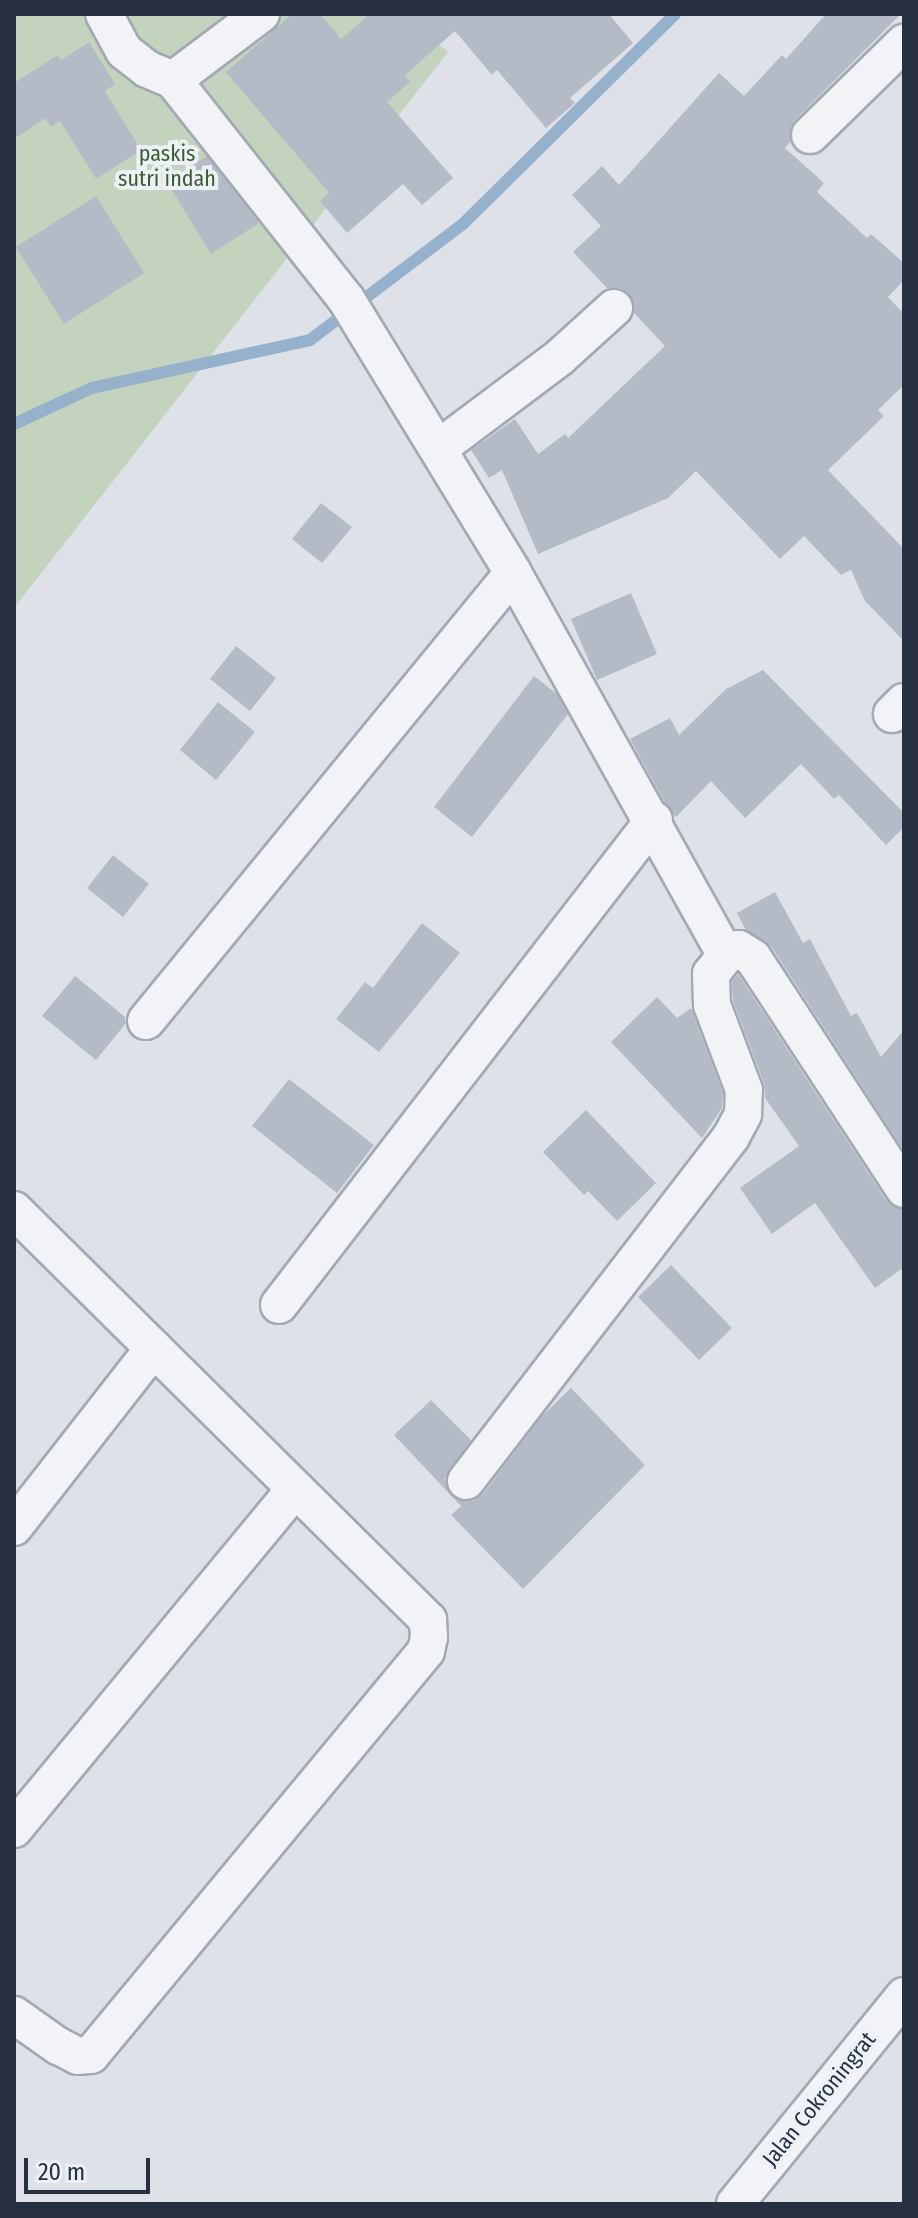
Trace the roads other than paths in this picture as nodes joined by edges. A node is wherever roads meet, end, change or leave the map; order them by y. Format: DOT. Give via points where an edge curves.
graph roads {
  1 [pos="104,14"];
  2 [pos="243,20"];
  3 [pos="904,43"];
  4 [pos="173,80"];
  5 [pos="810,135"];
  6 [pos="614,308"];
  7 [pos="439,448"];
  8 [pos="513,573"];
  9 [pos="654,820"];
  10 [pos="726,955"];
  11 [pos="146,1021"];
  12 [pos="904,1189"];
  13 [pos="14,1210"];
  14 [pos="279,1305"];
  15 [pos="154,1348"];
  16 [pos="466,1481"];
  17 [pos="295,1489"];
  18 [pos="14,1527"];
  19 [pos="14,1829"];
  20 [pos="904,1996"];
  21 [pos="14,2015"];
  22 [pos="735,2204"];
  1 -- 4 [label="street" via="124,51"];
  2 -- 4 [label="street"];
  3 -- 5 [label="street"];
  4 -- 7 [label="street" via="346,299"];
  6 -- 7 [label="street" via="560,357"];
  7 -- 8 [label="street"];
  8 -- 9 [label="street"];
  8 -- 11 [label="street"];
  9 -- 10 [label="street"];
  9 -- 14 [label="street"];
  10 -- 12 [label="street" via="739,949 753,958"];
  10 -- 16 [label="street" via="711,974 711,994 744,1090 743,1114 731,1137"];
  13 -- 15 [label="street"];
  15 -- 17 [label="street"];
  15 -- 18 [label="street"];
  17 -- 19 [label="street"];
  17 -- 21 [label="street" via="428,1620 426,1651 91,2055 78,2056 58,2046"];
  20 -- 22 [label="street, Jalan Cokroningrat"];
}
